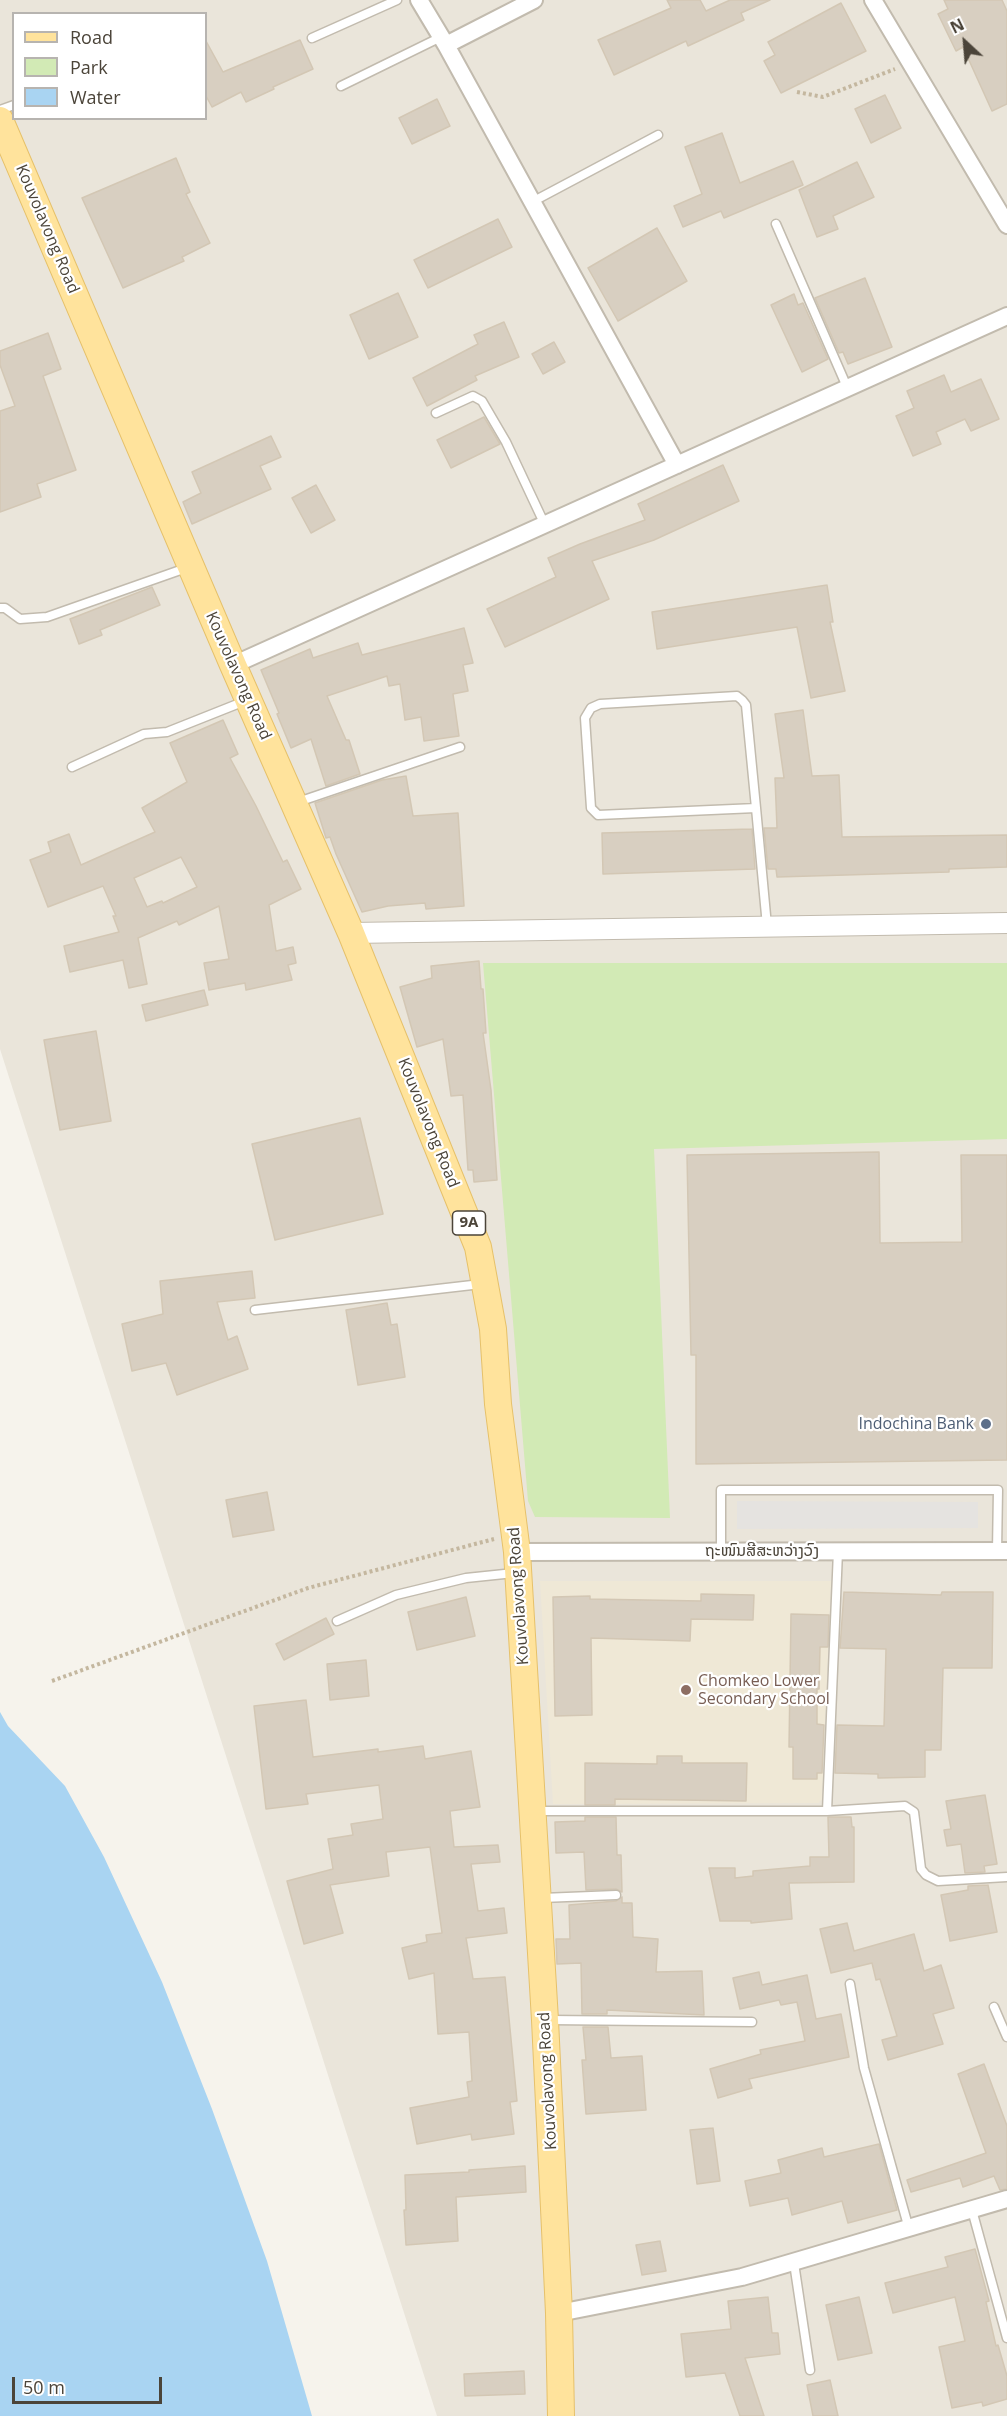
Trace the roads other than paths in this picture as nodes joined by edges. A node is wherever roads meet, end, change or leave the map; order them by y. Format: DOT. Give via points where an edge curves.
graph roads {
  1 [pos="397,0"];
  2 [pos="419,0"];
  3 [pos="534,0"];
  4 [pos="873,0"];
  5 [pos="312,38"];
  6 [pos="444,41"];
  7 [pos="341,86"];
  8 [pos="0,120"];
  9 [pos="658,135"];
  10 [pos="532,202"];
  11 [pos="776,224"];
  12 [pos="1007,225"];
  13 [pos="1007,316"];
  14 [pos="848,387"];
  15 [pos="436,413"];
  16 [pos="677,465"];
  17 [pos="545,525"];
  18 [pos="190,566"];
  19 [pos="0,608"];
  20 [pos="233,665"];
  21 [pos="248,699"];
  22 [pos="460,747"];
  23 [pos="72,767"];
  24 [pos="294,804"];
  25 [pos="756,808"];
  26 [pos="1007,923"];
  27 [pos="766,927"];
  28 [pos="351,933"];
  29 [pos="484,1283"];
  30 [pos="255,1310"];
  31 [pos="721,1550"];
  32 [pos="838,1551"];
  33 [pos="1002,1551"];
  34 [pos="517,1553"];
  35 [pos="337,1621"];
  36 [pos="533,1811"];
  37 [pos="827,1811"];
  38 [pos="1007,1877"];
  39 [pos="616,1895"];
  40 [pos="538,1898"];
  41 [pos="850,1984"];
  42 [pos="994,2007"];
  43 [pos="545,2020"];
  44 [pos="752,2022"];
  45 [pos="1007,2037"];
  46 [pos="1007,2199"];
  47 [pos="972,2210"];
  48 [pos="909,2229"];
  49 [pos="794,2263"];
  50 [pos="559,2313"];
  51 [pos="1007,2338"];
  52 [pos="810,2370"];
  53 [pos="561,2416"];
  1 -- 5 [label="lane"];
  2 -- 6 [label="street"];
  3 -- 6 [label="street"];
  4 -- 12 [label="street"];
  6 -- 7 [label="lane"];
  6 -- 10 [label="street"];
  8 -- 18 [label="main road, Kouvolavong Road / 9A"];
  9 -- 10 [label="lane"];
  10 -- 16 [label="street"];
  11 -- 14 [label="lane"];
  13 -- 14 [label="street"];
  14 -- 16 [label="street"];
  15 -- 17 [label="lane" via="473,396 482,401"];
  16 -- 17 [label="street"];
  17 -- 20 [label="street"];
  18 -- 19 [label="lane" via="47,617 20,619"];
  18 -- 20 [label="main road, Kouvolavong Road / 9A"];
  20 -- 21 [label="main road, Kouvolavong Road / 9A"];
  21 -- 23 [label="lane" via="167,732 144,734"];
  21 -- 24 [label="main road, Kouvolavong Road / 9A"];
  22 -- 24 [label="lane"];
  24 -- 28 [label="main road, Kouvolavong Road / 9A"];
  25 -- 25 [label="lane" via="746,705 737,696 600,704 591,708 585,718 591,808 598,815"];
  25 -- 27 [label="lane"];
  26 -- 27 [label="street"];
  27 -- 28 [label="street"];
  28 -- 29 [label="main road, Kouvolavong Road / 9A" via="478,1247"];
  29 -- 30 [label="lane"];
  29 -- 34 [label="main road, Kouvolavong Road / 9A" via="493,1329 498,1404"];
  31 -- 32 [label="street, ຖະໜົນສີສະຫວ່າງວົງ"];
  31 -- 33 [label="lane" via="721,1490 998,1490"];
  31 -- 34 [label="street, ຖະໜົນສີສະຫວ່າງວົງ"];
  32 -- 33 [label="street, ຖະໜົນສີສະຫວ່າງວົງ"];
  32 -- 37 [label="lane"];
  34 -- 35 [label="lane" via="466,1578 396,1595"];
  34 -- 36 [label="main road, Kouvolavong Road / 9A"];
  36 -- 37 [label="lane"];
  36 -- 40 [label="main road, Kouvolavong Road / 9A"];
  37 -- 38 [label="lane" via="905,1806 914,1812 921,1869 926,1875 938,1881"];
  39 -- 40 [label="lane"];
  40 -- 43 [label="main road, Kouvolavong Road / 9A"];
  41 -- 48 [label="lane" via="864,2068"];
  42 -- 45 [label="lane"];
  43 -- 44 [label="lane"];
  43 -- 50 [label="main road, Kouvolavong Road / 9A"];
  46 -- 47 [label="street"];
  47 -- 48 [label="street"];
  47 -- 51 [label="lane"];
  48 -- 49 [label="street"];
  49 -- 50 [label="street"];
  49 -- 52 [label="lane"];
  50 -- 53 [label="main road, Kouvolavong Road / 9A"];
}
